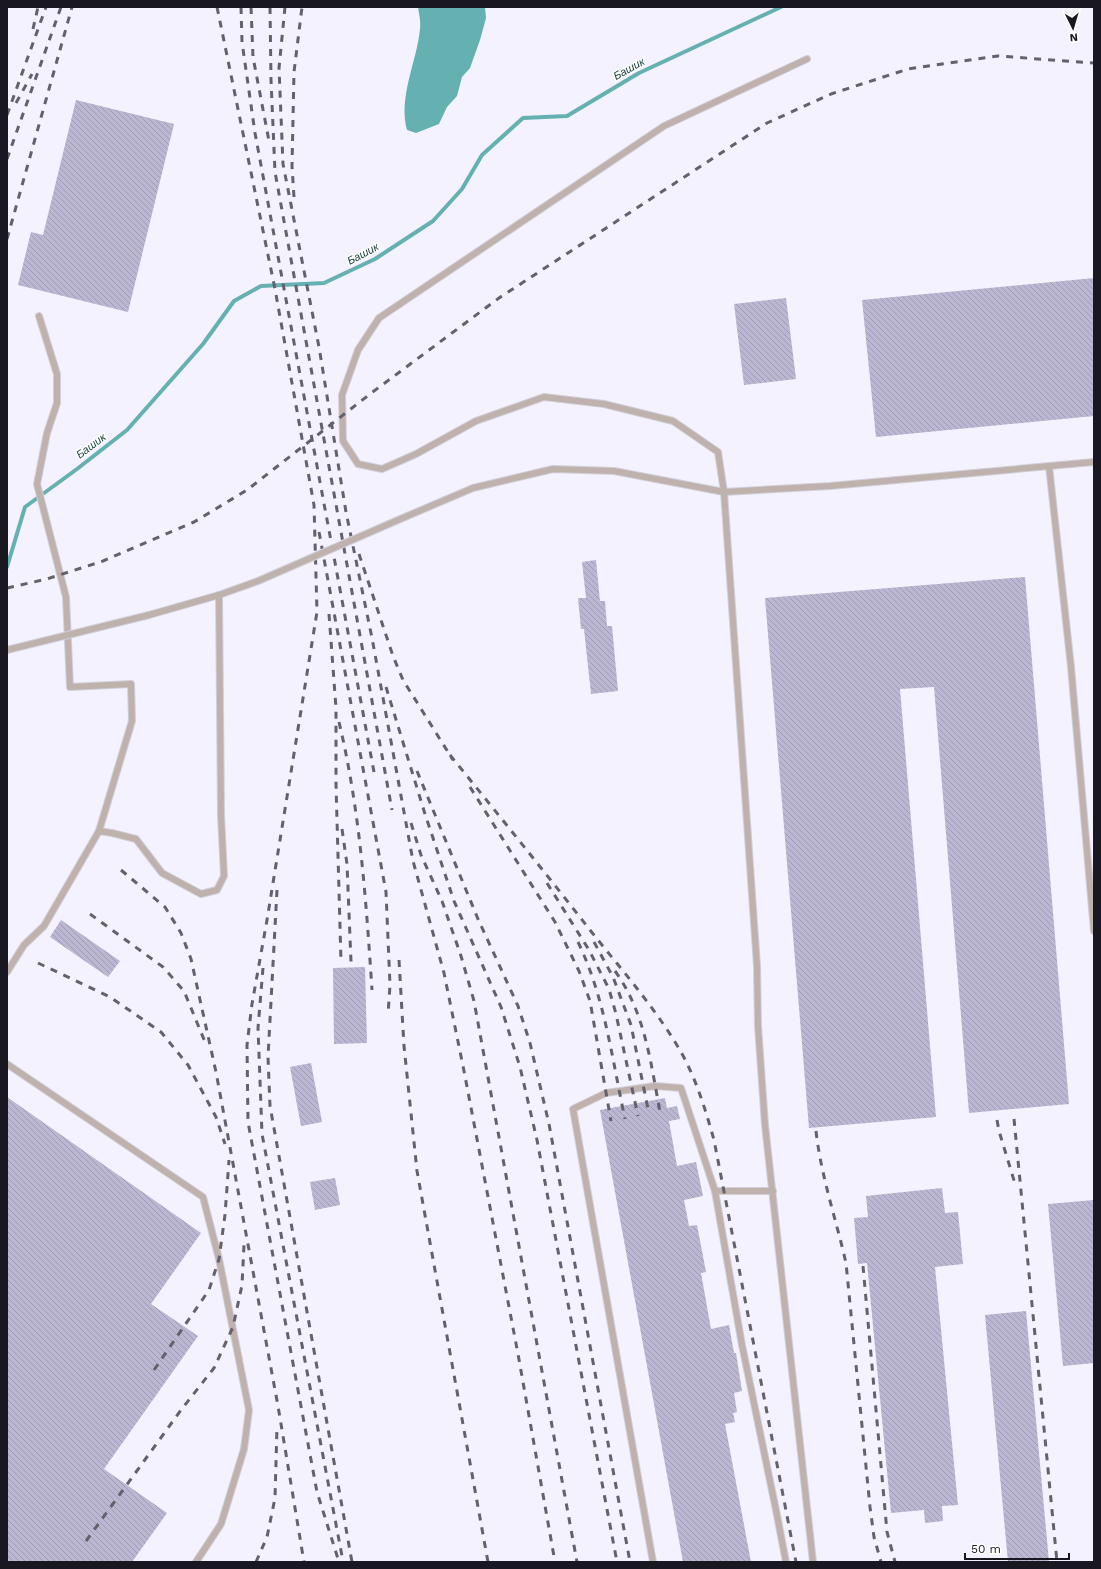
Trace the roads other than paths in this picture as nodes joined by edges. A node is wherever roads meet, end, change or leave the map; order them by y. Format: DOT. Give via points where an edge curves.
graph roads {
  1 [pos="807,59"];
  2 [pos="39,316"];
  3 [pos="1094,462"];
  4 [pos="1049,466"];
  5 [pos="724,492"];
  6 [pos="219,595"];
  7 [pos="7,650"];
  8 [pos="99,831"];
  9 [pos="1094,932"];
  10 [pos="7,972"];
  11 [pos="7,1064"];
  12 [pos="715,1191"];
  13 [pos="773,1191"];
  14 [pos="196,1562"];
  15 [pos="653,1562"];
  16 [pos="786,1562"];
  17 [pos="813,1562"];
  1 -- 5 [label="lane" via="664,126 379,318 358,350 342,395 343,441 358,464 382,469 416,454 476,421 544,397 604,404 673,421 718,452"];
  2 -- 8 [label="lane" via="57,374 57,403 47,433 37,484 66,597 70,687 131,684 132,721"];
  3 -- 4 [label="lane"];
  4 -- 5 [label="lane" via="830,486"];
  4 -- 9 [label="lane" via="1071,667"];
  5 -- 6 [label="lane, bridge" via="614,471 553,469 473,488 258,581"];
  5 -- 13 [label="lane" via="758,1026"];
  6 -- 7 [label="lane, bridge"];
  6 -- 8 [label="lane" via="220,799 224,876 217,890 201,894 162,874 136,839"];
  8 -- 10 [label="lane" via="44,926 24,945"];
  11 -- 14 [label="lane" via="203,1197 219,1259 249,1410 244,1449 221,1524"];
  12 -- 13 [label="lane"];
  12 -- 15 [label="lane" via="681,1088 656,1086 606,1093 573,1108"];
  12 -- 16 [label="lane" via="742,1345"];
  13 -- 17 [label="lane"];
}
